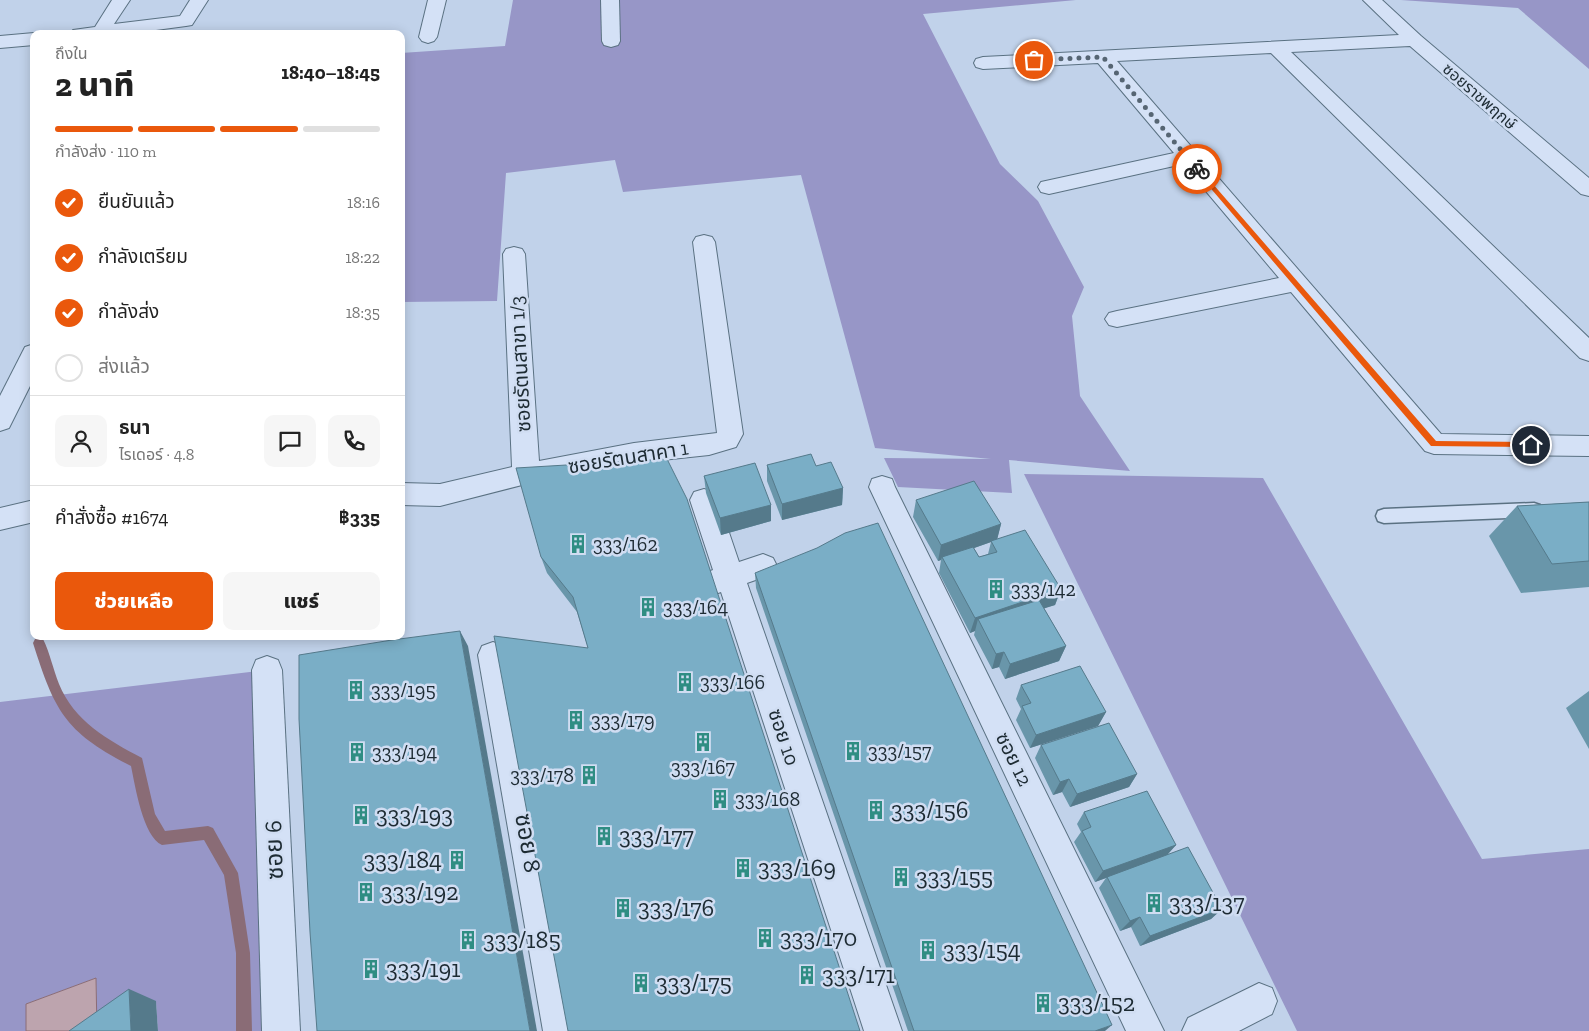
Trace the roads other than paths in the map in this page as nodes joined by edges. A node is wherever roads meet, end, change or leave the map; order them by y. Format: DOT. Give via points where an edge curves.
graph roads {
  1 [pos="121,0"];
  2 [pos="199,0"];
  3 [pos="437,0"];
  4 [pos="610,0"];
  5 [pos="1372,0"];
  6 [pos="102,30"];
  7 [pos="116,30"];
  8 [pos="428,37"];
  9 [pos="30,39"];
  10 [pos="1414,40"];
  11 [pos="611,41"];
  12 [pos="0,42"];
  13 [pos="1274,46"];
  14 [pos="1103,57"];
  15 [pos="983,63"];
  16 [pos="1187,157"];
  17 [pos="1050,187"];
  18 [pos="1589,189"];
  19 [pos="704,242"];
  20 [pos="514,254"];
  21 [pos="1295,283"];
  22 [pos="1117,319"];
  23 [pos="1589,352"];
  24 [pos="30,361"];
  25 [pos="0,421"];
  26 [pos="1589,446"];
  27 [pos="526,474"];
  28 [pos="882,487"];
  29 [pos="405,494"];
  30 [pos="704,500"];
  31 [pos="1550,509"];
  32 [pos="30,512"];
  33 [pos="1384,516"];
  34 [pos="0,519"];
  35 [pos="763,566"];
  36 [pos="722,579"];
  37 [pos="493,655"];
  38 [pos="267,670"];
  39 [pos="1260,1001"];
  40 [pos="1218,1027"];
  41 [pos="280,1031"];
  42 [pos="562,1031"];
  43 [pos="883,1031"];
  44 [pos="1145,1031"];
  1 -- 6 [label="street"];
  2 -- 7 [label="street" via="186,21"];
  3 -- 8 [label="street"];
  4 -- 11 [label="street"];
  5 -- 10 [label="street, ซอยราชพฤกษ์"];
  9 -- 12 [label="street"];
  10 -- 13 [label="street"];
  10 -- 18 [label="street, ซอยราชพฤกษ์"];
  13 -- 14 [label="street"];
  13 -- 23 [label="street"];
  14 -- 15 [label="street"];
  14 -- 16 [label="street"];
  16 -- 17 [label="street"];
  16 -- 21 [label="street"];
  19 -- 27 [label="street, ซอยรัตนสาคา 1" via="730,434 727,440 634,453"];
  20 -- 27 [label="street, ซอยรัตนสาขา 1/3"];
  21 -- 22 [label="street"];
  21 -- 26 [label="street" via="1434,444"];
  24 -- 25 [label="street"];
  27 -- 29 [label="street, ซอยรัตนสาคา 1" via="440,495"];
  28 -- 44 [label="street, ซอย 12" via="887,525"];
  30 -- 36 [label="street, ซอย 10"];
  31 -- 33 [label="lane"];
  32 -- 34 [label="street"];
  35 -- 36 [label="street"];
  36 -- 43 [label="street, ซอย 10"];
  37 -- 42 [label="street, ซอย 8"];
  38 -- 41 [label="street, ซอย 6"];
  39 -- 40 [label="street"];
}
